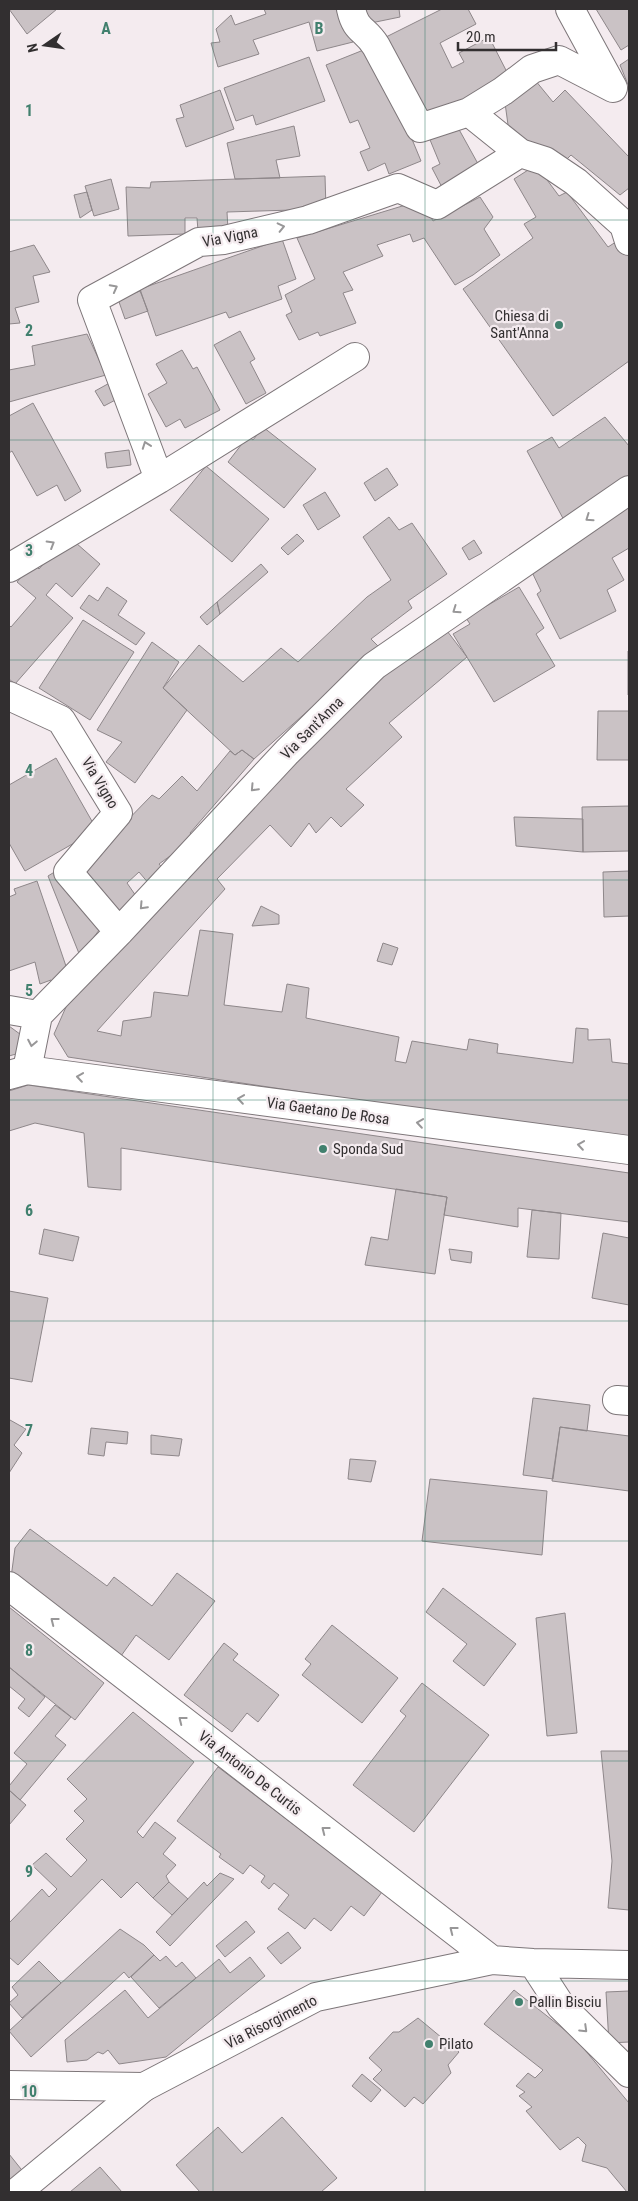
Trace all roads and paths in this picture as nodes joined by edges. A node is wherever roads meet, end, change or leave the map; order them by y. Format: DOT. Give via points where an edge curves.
graph roads {
  1 [pos="351,9"];
  2 [pos="570,9"];
  3 [pos="469,112"];
  4 [pos="520,153"];
  5 [pos="629,241"];
  6 [pos="355,357"];
  7 [pos="159,480"];
  8 [pos="629,490"];
  9 [pos="9,568"];
  10 [pos="9,696"];
  11 [pos="119,932"];
  12 [pos="9,1010"];
  13 [pos="38,1015"];
  14 [pos="18,1073"];
  15 [pos="629,1150"];
  16 [pos="9,1586"];
  17 [pos="492,1960"];
  18 [pos="533,1963"];
  19 [pos="629,1965"];
  20 [pos="629,2073"];
  21 [pos="9,2085"];
  22 [pos="144,2087"];
  23 [pos="17,2192"];
  1 -- 3 [label="street" via="354,23 369,35 420,128"];
  2 -- 3 [label="street" via="613,88 559,60 532,69"];
  3 -- 4 [label="street"];
  4 -- 5 [label="street" via="545,161 576,182 624,225"];
  7 -- 4 [label="street, Via Vigna, one-way" via="92,300 199,242 224,240 308,220 398,188 437,205"];
  6 -- 7 [label="street"];
  9 -- 7 [label="street, one-way"];
  8 -- 11 [label="street, Via Sant'Anna, one-way" via="374,666 287,752"];
  10 -- 11 [label="street, Via Vigno" via="61,720 118,813 68,872"];
  11 -- 13 [label="street, Via Sant'Anna"];
  12 -- 13 [label="street"];
  13 -- 14 [label="street, one-way"];
  15 -- 14 [label="street, Via Gaetano De Rosa, one-way"];
  17 -- 16 [label="street, Via Antonio De Curtis, one-way"];
  17 -- 18 [label="street, Via Risorgimento"];
  17 -- 22 [label="street, Via Risorgimento" via="316,1997"];
  18 -- 19 [label="street, Via Risorgimento"];
  18 -- 20 [label="street, one-way" via="561,2006"];
  21 -- 22 [label="street, Via Risorgimento"];
  22 -- 23 [label="street"];
}
